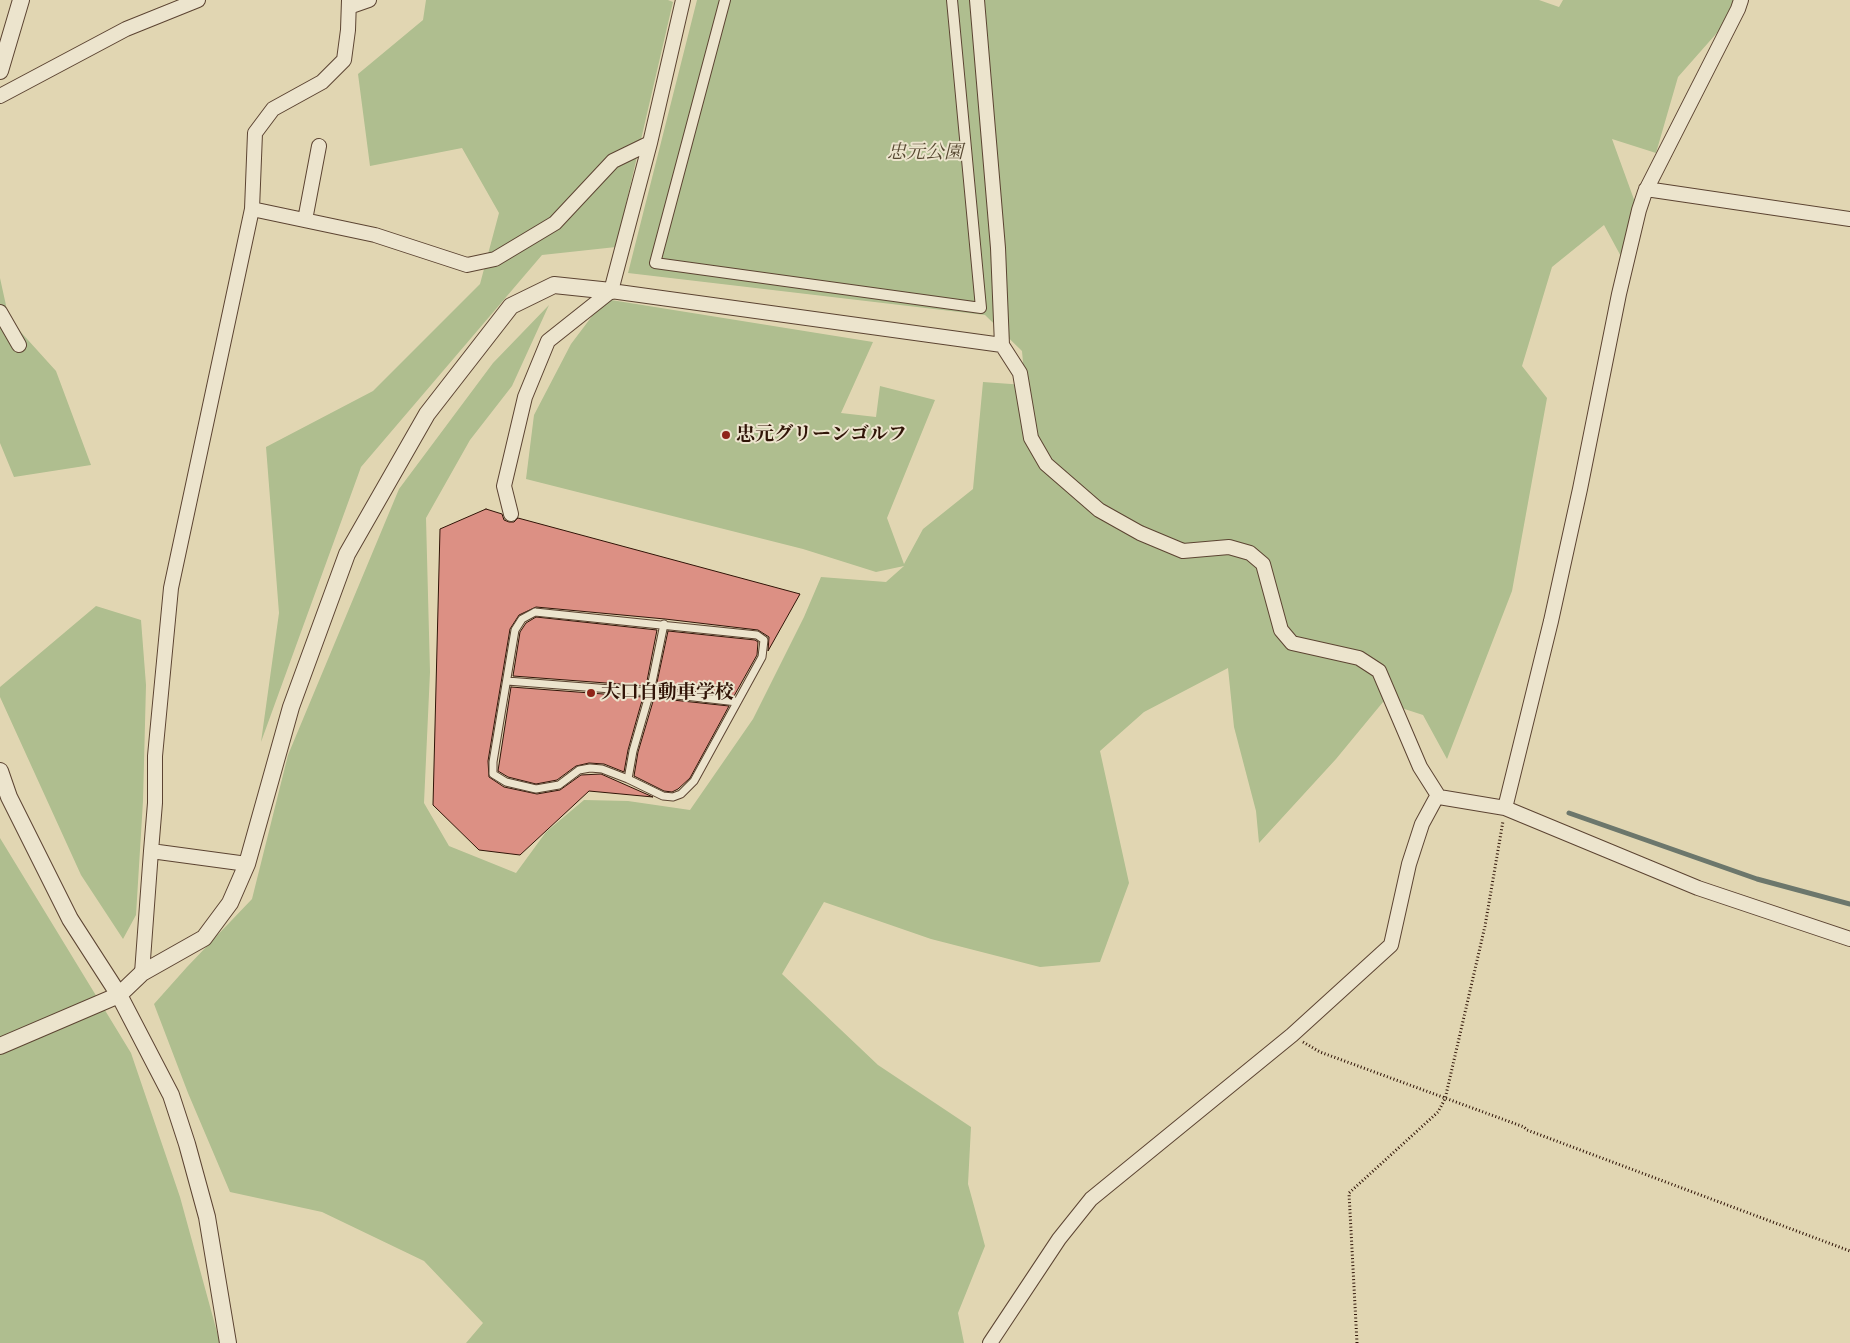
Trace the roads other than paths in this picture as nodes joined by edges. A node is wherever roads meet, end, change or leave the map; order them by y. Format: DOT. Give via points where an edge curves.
graph roads {
  1 [pos="21,0"];
  2 [pos="198,0"];
  3 [pos="369,0"];
  4 [pos="683,0"];
  5 [pos="725,0"];
  6 [pos="952,0"];
  7 [pos="977,0"];
  8 [pos="1741,0"];
  9 [pos="349,4"];
  10 [pos="0,71"];
  11 [pos="0,96"];
  12 [pos="650,143"];
  13 [pos="319,146"];
  14 [pos="1646,189"];
  15 [pos="252,209"];
  16 [pos="1850,219"];
  17 [pos="305,220"];
  18 [pos="611,291"];
  19 [pos="0,312"];
  20 [pos="20,345"];
  21 [pos="1002,345"];
  22 [pos="511,514"];
  23 [pos="664,624"];
  24 [pos="507,681"];
  25 [pos="650,692"];
  26 [pos="737,702"];
  27 [pos="0,771"];
  28 [pos="628,779"];
  29 [pos="1440,797"];
  30 [pos="1505,808"];
  31 [pos="151,851"];
  32 [pos="247,864"];
  33 [pos="1850,939"];
  34 [pos="142,973"];
  35 [pos="119,995"];
  36 [pos="0,1046"];
  37 [pos="228,1343"];
  38 [pos="990,1343"];
  1 -- 10 [label="street"];
  2 -- 11 [label="street" via="126,29"];
  3 -- 9 [label="street"];
  4 -- 12 [label="street"];
  5 -- 6 [label="street" via="655,263 981,308"];
  7 -- 21 [label="street" via="998,248"];
  8 -- 14 [label="street"];
  9 -- 15 [label="street" via="344,60 322,82 274,109 254,133"];
  12 -- 17 [label="street" via="612,161 555,223 495,258 477,263 467,265 375,235"];
  12 -- 18 [label="street"];
  13 -- 17 [label="street"];
  14 -- 16 [label="street"];
  14 -- 30 [label="street" via="1619,294 1551,621"];
  15 -- 17 [label="street"];
  15 -- 31 [label="street" via="171,588 155,756"];
  18 -- 21 [label="street"];
  18 -- 22 [label="street" via="548,342 524,397 504,486"];
  18 -- 32 [label="street" via="554,286 511,306 427,414 347,554 291,707"];
  19 -- 20 [label="street"];
  21 -- 29 [label="street" via="1020,373 1031,438 1046,464 1099,510 1140,533 1183,550 1229,547 1250,553 1262,564 1281,630 1292,643 1359,658 1379,671 1420,767"];
  23 -- 24 [label="lane" via="535,612 522,618 516,630"];
  23 -- 25 [label="lane"];
  23 -- 26 [label="lane" via="758,635 764,640 762,657"];
  24 -- 25 [label="lane"];
  24 -- 28 [label="lane" via="492,762 494,774 499,779 536,789 559,786 579,770 590,768"];
  25 -- 26 [label="lane"];
  25 -- 28 [label="lane"];
  26 -- 28 [label="lane" via="694,780 681,794 663,796"];
  27 -- 35 [label="street" via="9,797 70,919"];
  29 -- 30 [label="street"];
  29 -- 38 [label="street" via="1422,824 1409,864 1391,945 1292,1035 1091,1199 1059,1239"];
  30 -- 33 [label="street" via="1698,888"];
  31 -- 32 [label="street"];
  31 -- 34 [label="street"];
  32 -- 34 [label="street" via="230,903 204,938"];
  34 -- 35 [label="street"];
  35 -- 36 [label="street"];
  35 -- 37 [label="street" via="171,1095 187,1144 207,1217"];
}
